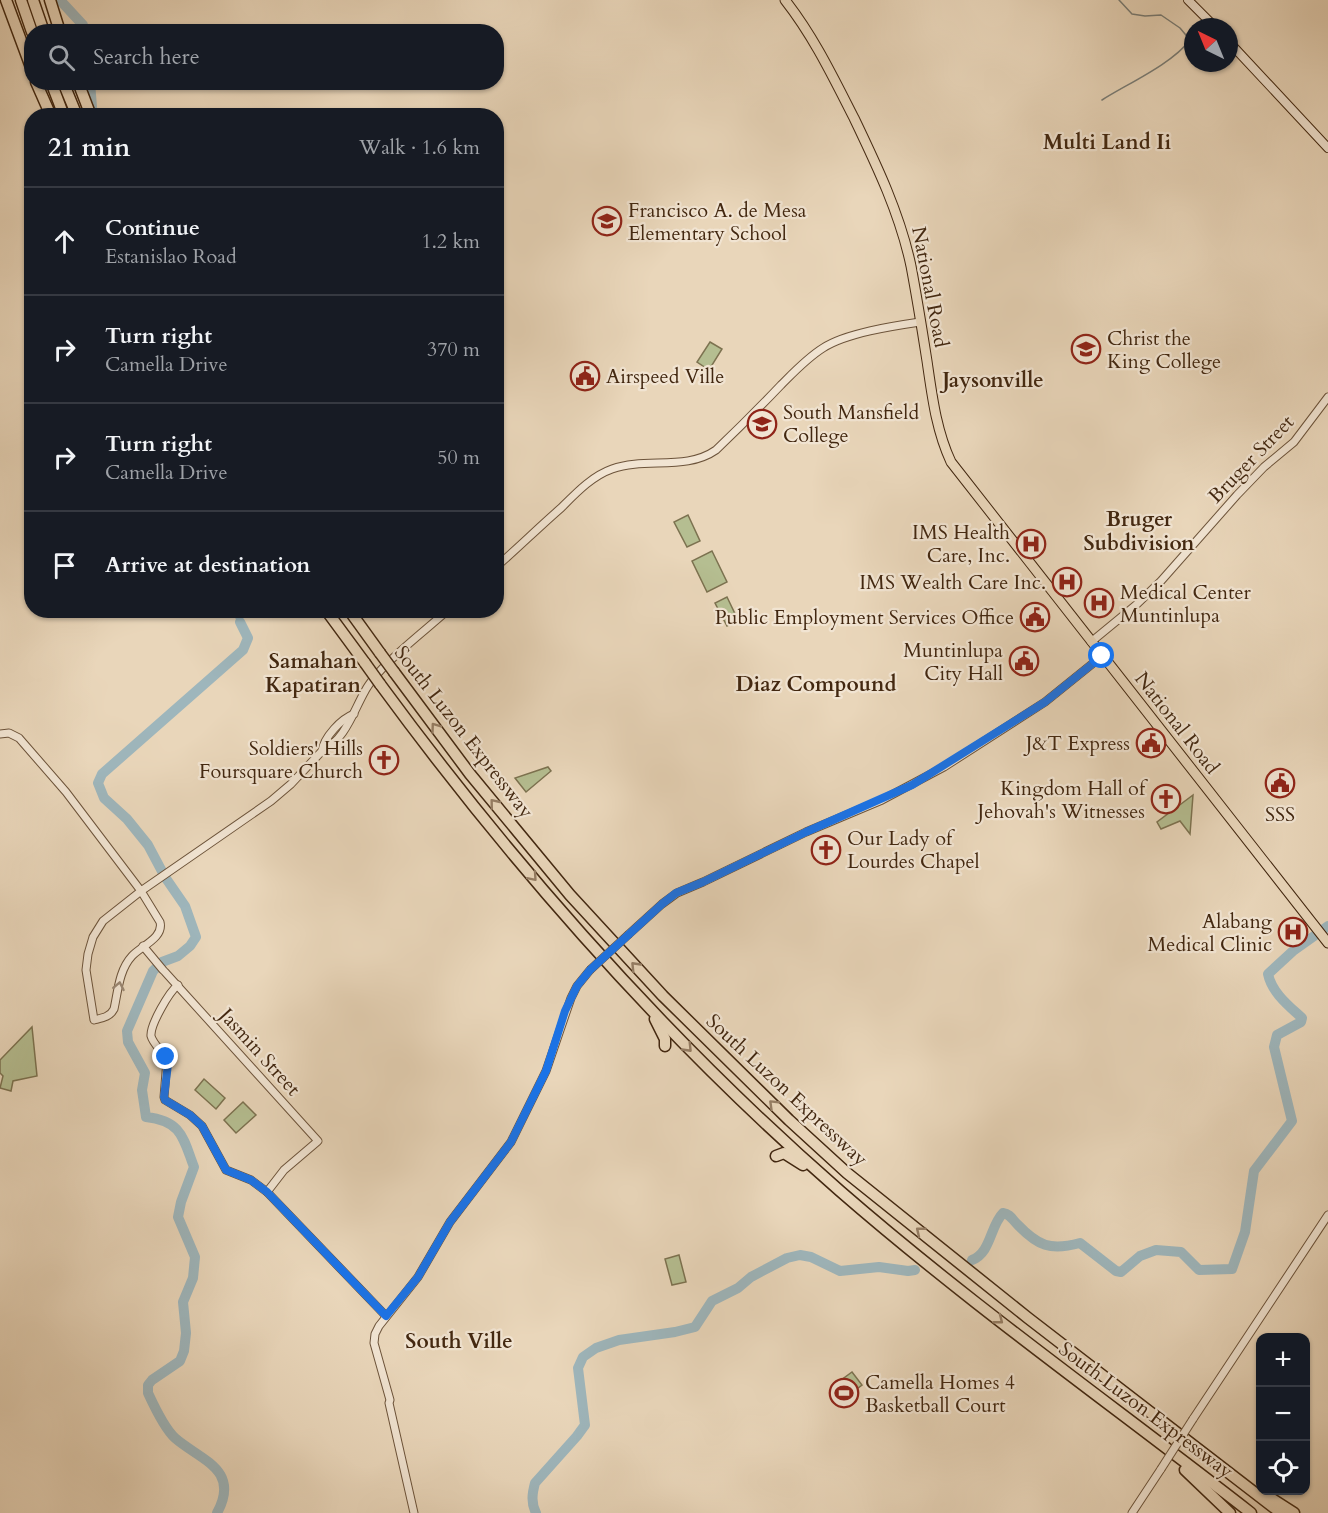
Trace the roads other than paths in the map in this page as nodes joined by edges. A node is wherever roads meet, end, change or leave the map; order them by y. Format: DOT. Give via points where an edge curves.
graph roads {
  1 [pos="6,0"];
  2 [pos="21,0"];
  3 [pos="33,0"];
  4 [pos="50,0"];
  5 [pos="785,0"];
  6 [pos="1188,0"];
  7 [pos="1206,18"];
  8 [pos="29,24"];
  9 [pos="41,24"];
  10 [pos="58,24"];
  11 [pos="24,48"];
  12 [pos="1238,52"];
  13 [pos="40,90"];
  14 [pos="54,90"];
  15 [pos="66,90"];
  16 [pos="81,90"];
  17 [pos="47,108"];
  18 [pos="61,108"];
  19 [pos="73,108"];
  20 [pos="88,108"];
  21 [pos="1328,148"];
  22 [pos="920,322"];
  23 [pos="1328,397"];
  24 [pos="504,560"];
  25 [pos="332,618"];
  26 [pos="355,618"];
  27 [pos="439,618"];
  28 [pos="1091,642"];
  29 [pos="1102,656"];
  30 [pos="0,734"];
  31 [pos="141,891"];
  32 [pos="1322,935"];
  33 [pos="143,946"];
  34 [pos="178,986"];
  35 [pos="648,1005"];
  36 [pos="665,1046"];
  37 [pos="776,1156"];
  38 [pos="840,1191"];
  39 [pos="267,1192"];
  40 [pos="1328,1215"];
  41 [pos="386,1316"];
  42 [pos="1148,1435"];
  43 [pos="1233,1476"];
  44 [pos="414,1513"];
  45 [pos="1132,1513"];
  46 [pos="1230,1513"];
  47 [pos="1251,1513"];
  48 [pos="1281,1513"];
  49 [pos="1294,1513"];
  1 -- 11 [label="highway"];
  2 -- 8 [label="highway"];
  3 -- 9 [label="highway"];
  4 -- 10 [label="highway"];
  5 -- 22 [label="highway, National Road" via="823,57 884,182 904,237"];
  6 -- 7 [label="main road"];
  12 -- 21 [label="main road"];
  13 -- 17 [label="highway"];
  14 -- 18 [label="highway"];
  15 -- 19 [label="highway"];
  16 -- 20 [label="highway"];
  22 -- 24 [label="street" via="833,342 793,374 716,450 702,458 634,464 603,473"];
  22 -- 28 [label="highway, National Road" via="935,415 951,462"];
  23 -- 28 [label="street, Bruger Street" via="1294,441 1237,495 1161,581"];
  25 -- 35 [label="highway, South Luzon Expressway, one-way, bridge" via="430,751 526,869"];
  43 -- 26 [label="highway, South Luzon Expressway, one-way, bridge" via="847,1173 789,1120 663,996 570,895 470,774"];
  27 -- 31 [label="street" via="375,677 347,726 280,794"];
  28 -- 29 [label="highway, National Road"];
  29 -- 32 [label="highway, National Road"];
  29 -- 41 [label="street, bridge" via="1045,702 936,771 882,800 676,893 629,934 577,986 546,1071 511,1142 450,1222 418,1277"];
  30 -- 31 [label="street" via="14,735 23,742"];
  31 -- 33 [label="street" via="161,926 159,933"];
  31 -- 33 [label="street, one-way" via="103,921 93,937 86,970 94,1020 112,1012 124,966"];
  33 -- 34 [label="street, Jasmin Street"];
  34 -- 39 [label="street" via="166,998 152,1031 153,1041 167,1060 165,1100 202,1126 226,1170 251,1180"];
  34 -- 39 [label="street, Jasmin Street" via="318,1141"];
  35 -- 36 [label="highway"];
  35 -- 38 [label="highway, South Luzon Expressway, one-way" via="729,1089"];
  37 -- 38 [label="highway" via="784,1153 795,1159"];
  38 -- 42 [label="highway, South Luzon Expressway, one-way"];
  39 -- 41 [label="street"];
  40 -- 45 [label="street, bridge"];
  41 -- 44 [label="street" via="374,1343"];
  42 -- 46 [label="highway"];
  42 -- 47 [label="highway, South Luzon Expressway"];
  43 -- 48 [label="highway, South Luzon Expressway"];
  43 -- 49 [label="highway"];
}
